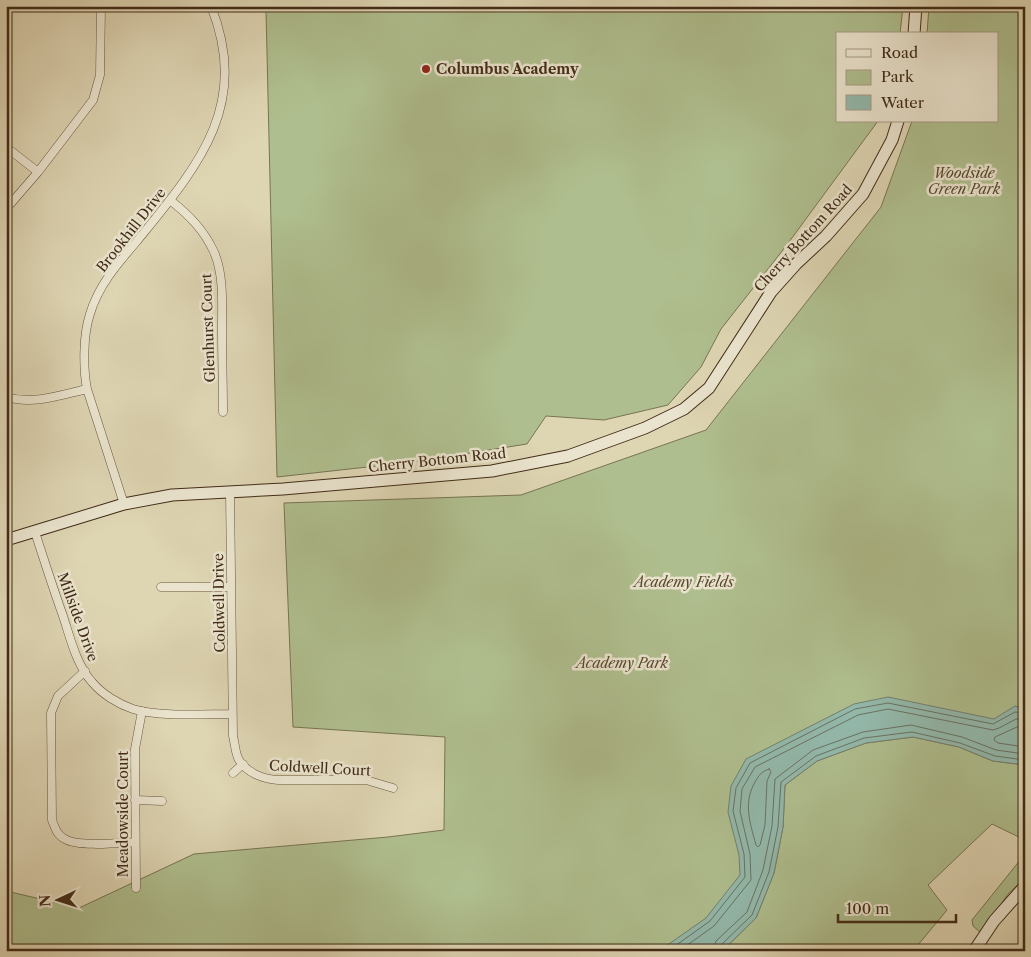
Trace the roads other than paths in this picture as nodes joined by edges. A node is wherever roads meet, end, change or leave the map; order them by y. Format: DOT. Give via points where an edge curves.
graph roads {
  1 [pos="101,6"];
  2 [pos="211,6"];
  3 [pos="916,6"];
  4 [pos="914,32"];
  5 [pos="898,122"];
  6 [pos="6,147"];
  7 [pos="38,172"];
  8 [pos="170,200"];
  9 [pos="6,209"];
  10 [pos="87,390"];
  11 [pos="6,397"];
  12 [pos="223,412"];
  13 [pos="230,492"];
  14 [pos="124,504"];
  15 [pos="35,532"];
  16 [pos="6,540"];
  17 [pos="161,587"];
  18 [pos="231,587"];
  19 [pos="85,671"];
  20 [pos="142,711"];
  21 [pos="232,714"];
  22 [pos="243,764"];
  23 [pos="233,773"];
  24 [pos="392,788"];
  25 [pos="135,800"];
  26 [pos="162,801"];
  27 [pos="135,842"];
  28 [pos="1025,886"];
  29 [pos="136,888"];
  30 [pos="974,951"];
  1 -- 7 [label="street" via="102,60 93,100"];
  2 -- 8 [label="street, Brookhill Drive" via="223,41 222,103 205,149"];
  3 -- 4 [label="main road"];
  5 -- 13 [label="main road, Cherry Bottom Road" via="864,194 771,292 709,388 684,410 568,456 492,472"];
  6 -- 7 [label="street"];
  7 -- 9 [label="street"];
  8 -- 10 [label="street, Brookhill Drive" via="114,268 100,291 90,314 85,347"];
  8 -- 12 [label="street, Glenhurst Court" via="203,232 219,268"];
  10 -- 11 [label="street" via="37,400"];
  10 -- 14 [label="street, Brookhill Drive"];
  13 -- 14 [label="main road, Cherry Bottom Road" via="172,495"];
  13 -- 18 [label="street, Coldwell Drive"];
  14 -- 15 [label="main road, Cherry Bottom Road"];
  15 -- 16 [label="main road, Cherry Bottom Road"];
  15 -- 19 [label="street, Millside Drive" via="72,644"];
  17 -- 18 [label="street"];
  18 -- 21 [label="street, Coldwell Drive"];
  19 -- 20 [label="street, Millside Drive" via="92,682 111,698"];
  19 -- 27 [label="street" via="58,696 51,713 52,820 56,831 65,840 77,843"];
  20 -- 21 [label="street, Millside Drive"];
  20 -- 25 [label="street, Meadowside Court" via="135,750"];
  21 -- 22 [label="street" via="233,736"];
  22 -- 23 [label="street"];
  22 -- 24 [label="street, Coldwell Court" via="266,779 366,780"];
  25 -- 26 [label="street"];
  25 -- 27 [label="street, Meadowside Court"];
  27 -- 29 [label="street, Meadowside Court"];
  28 -- 30 [label="main road" via="994,921"];
}
